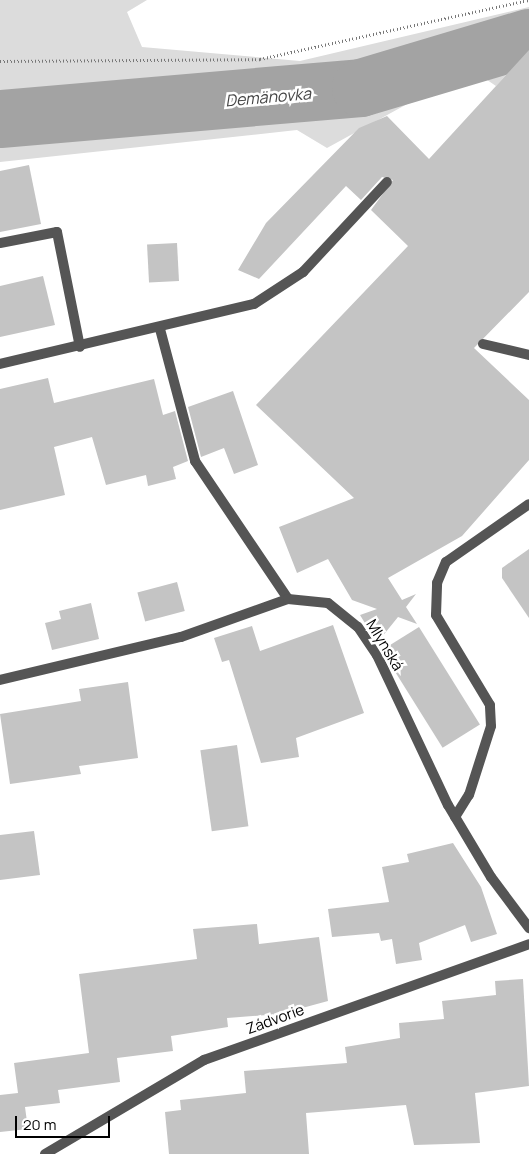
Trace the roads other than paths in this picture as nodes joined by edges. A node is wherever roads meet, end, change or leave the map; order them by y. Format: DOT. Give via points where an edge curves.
graph roads {
  1 [pos="387,182"];
  2 [pos="0,243"];
  3 [pos="160,329"];
  4 [pos="483,344"];
  5 [pos="80,347"];
  6 [pos="529,355"];
  7 [pos="0,364"];
  8 [pos="529,504"];
  9 [pos="288,599"];
  10 [pos="0,680"];
  11 [pos="455,816"];
  12 [pos="529,928"];
  13 [pos="529,944"];
  14 [pos="45,1154"];
  1 -- 3 [label="street" via="303,272 282,287 254,304"];
  2 -- 5 [label="street" via="57,232"];
  3 -- 5 [label="street"];
  3 -- 9 [label="street" via="195,461"];
  4 -- 6 [label="street"];
  5 -- 7 [label="street"];
  8 -- 11 [label="street" via="446,562 437,583 436,615 490,705 486,742 468,795"];
  9 -- 10 [label="street, Mlynská" via="181,638"];
  9 -- 11 [label="street, Mlynská" via="328,603 358,627 377,655"];
  11 -- 12 [label="street, Mlynská"];
  13 -- 14 [label="street, Zádvorie" via="204,1060"];
}
